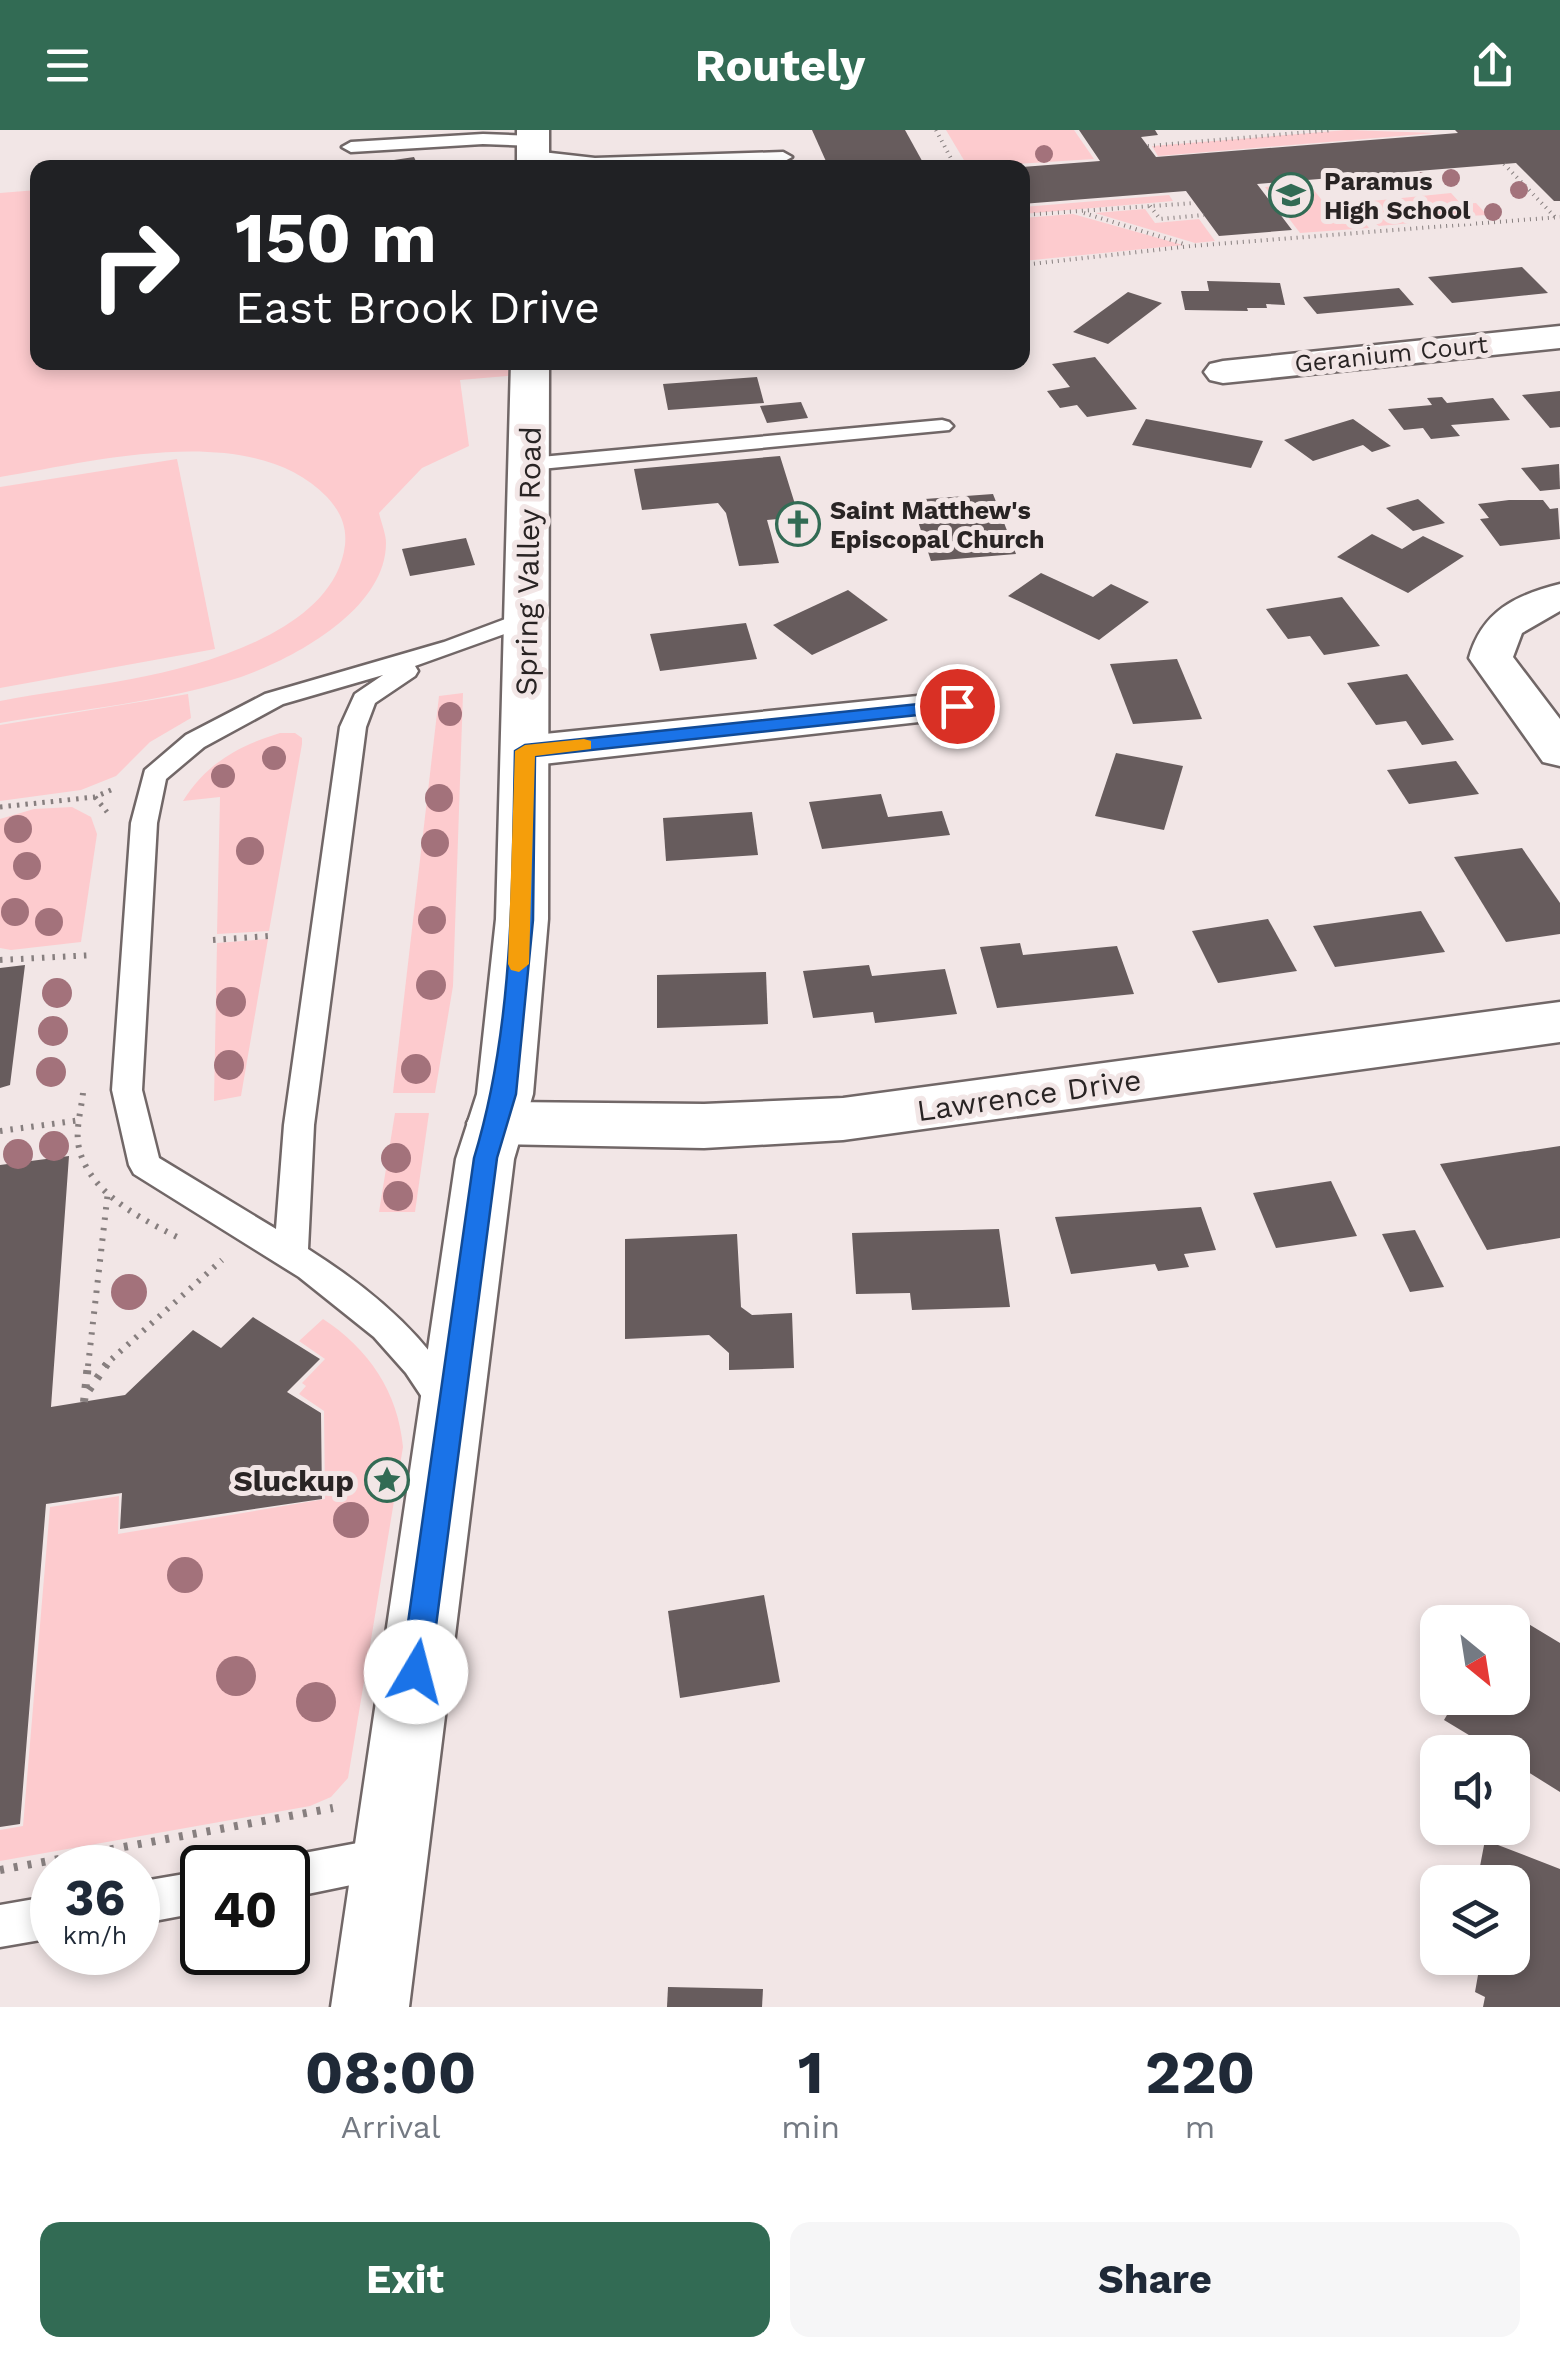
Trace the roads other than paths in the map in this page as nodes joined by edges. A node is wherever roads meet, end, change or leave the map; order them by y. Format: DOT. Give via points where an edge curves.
graph roads {
  1 [pos="352,147"];
  2 [pos="533,148"];
  3 [pos="782,156"];
  4 [pos="583,160"];
  5 [pos="675,160"];
  6 [pos="1560,337"];
  7 [pos="530,370"];
  8 [pos="1223,372"];
  9 [pos="942,426"];
  10 [pos="530,464"];
  11 [pos="1560,597"];
  12 [pos="527,618"];
  13 [pos="453,647"];
  14 [pos="957,706"];
  15 [pos="525,751"];
  16 [pos="1560,751"];
  17 [pos="1560,1022"];
  18 [pos="495,1123"];
  19 [pos="291,1254"];
  20 [pos="451,1412"];
  21 [pos="390,1857"];
  22 [pos="310,1873"];
  23 [pos="30,1921"];
  24 [pos="0,1926"];
  25 [pos="370,2007"];
  1 -- 2 [label="lane" via="483,138"];
  2 -- 4 [label="lane"];
  3 -- 5 [label="lane"];
  6 -- 8 [label="street, Geranium Court"];
  7 -- 10 [label="street, Spring Valley Road"];
  9 -- 10 [label="lane"];
  10 -- 12 [label="street, Spring Valley Road"];
  11 -- 16 [label="street" via="1507,621 1492,658"];
  12 -- 13 [label="lane"];
  12 -- 15 [label="street, Spring Valley Road"];
  13 -- 19 [label="lane" via="364,699 353,726 299,1125"];
  13 -- 19 [label="lane" via="274,699 194,741 154,776 144,822 127,1090 131,1117 145,1165"];
  14 -- 15 [label="street"];
  15 -- 18 [label="street, Spring Valley Road" via="517,990 505,1094"];
  17 -- 18 [label="street, Lawrence Drive" via="843,1118 704,1126"];
  18 -- 20 [label="street, Spring Valley Road"];
  19 -- 20 [label="lane" via="388,1327"];
  20 -- 21 [label="street, Spring Valley Road"];
  21 -- 22 [label="lane"];
  21 -- 25 [label="street, Spring Valley Road"];
  23 -- 24 [label="lane"];
}
